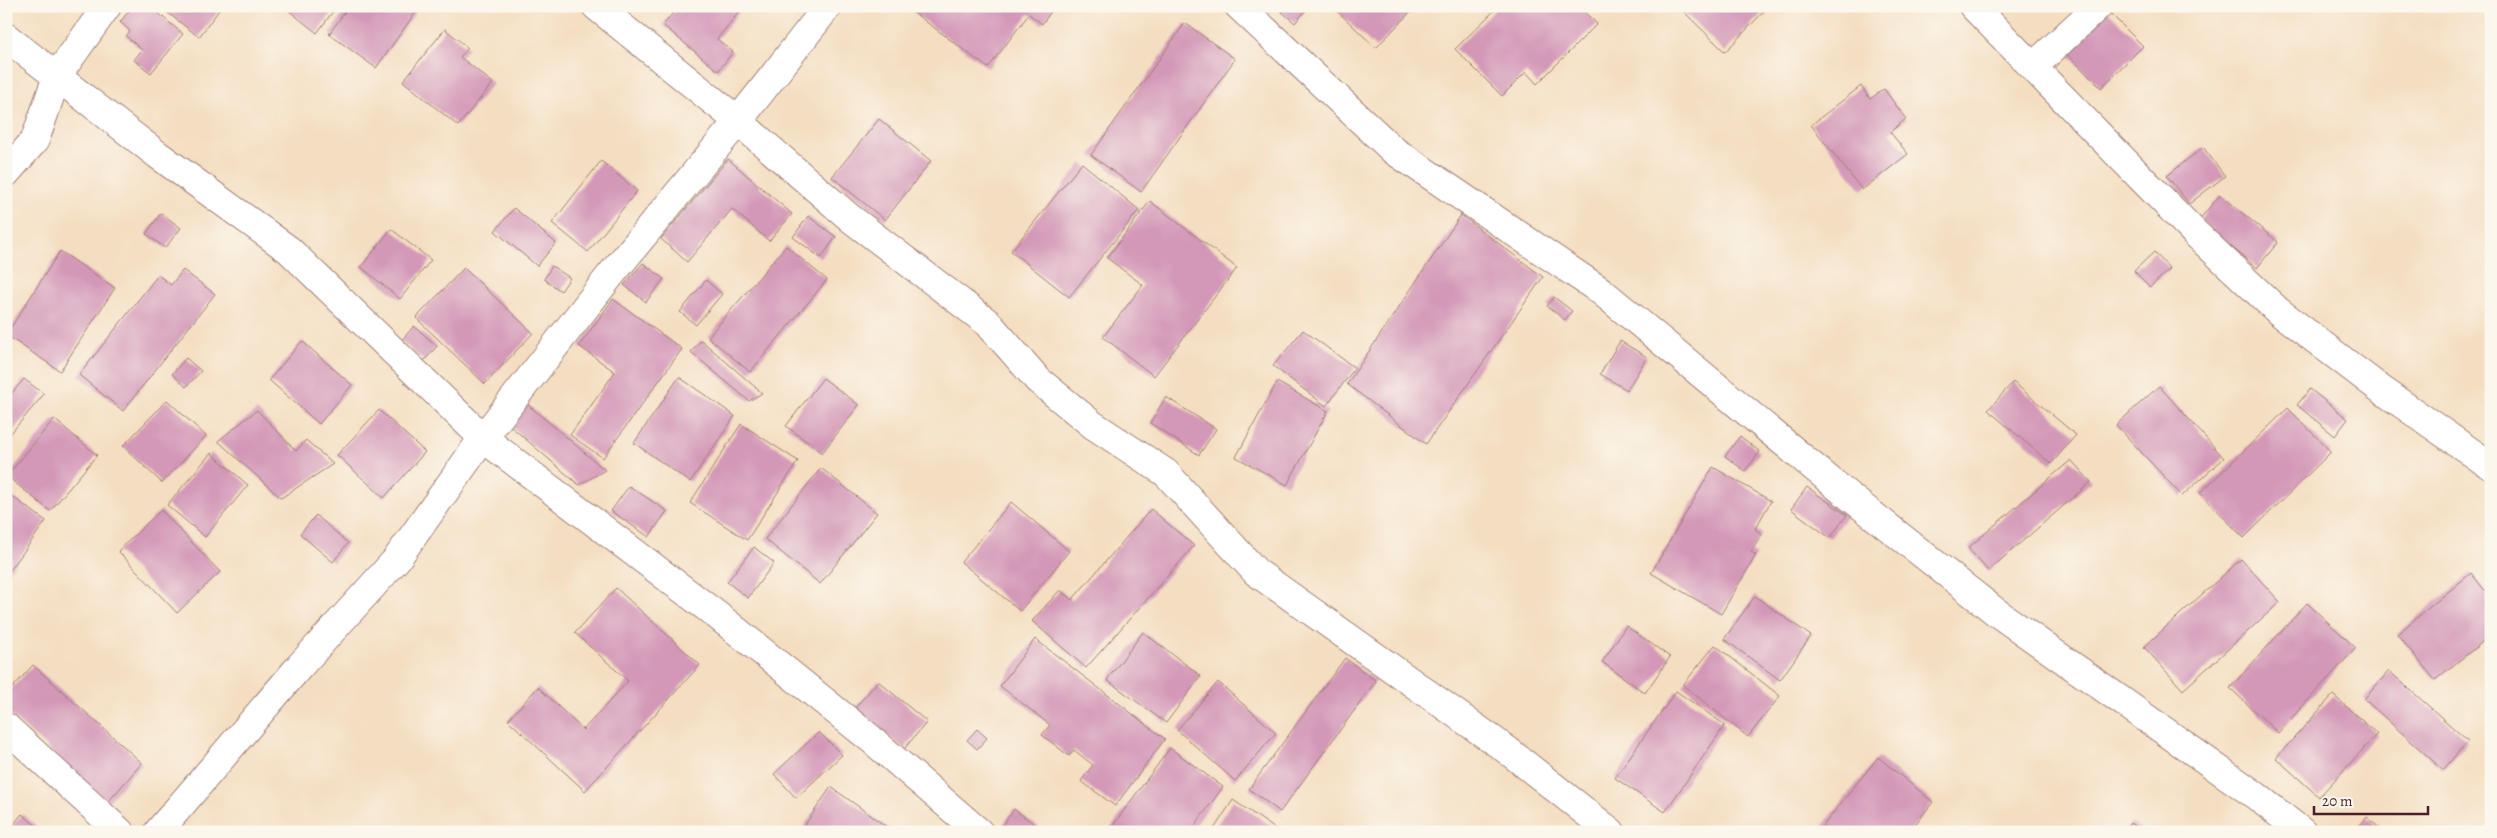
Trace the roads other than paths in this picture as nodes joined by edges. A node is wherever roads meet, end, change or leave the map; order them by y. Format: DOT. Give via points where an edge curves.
graph roads {
  1 [pos="107,6"];
  2 [pos="596,6"];
  3 [pos="828,6"];
  4 [pos="1239,6"];
  5 [pos="1973,6"];
  6 [pos="2098,6"];
  7 [pos="6,37"];
  8 [pos="2033,67"];
  9 [pos="57,76"];
  10 [pos="738,121"];
  11 [pos="6,172"];
  12 [pos="483,438"];
  13 [pos="2491,466"];
  14 [pos="6,727"];
  15 [pos="120,832"];
  16 [pos="158,832"];
  17 [pos="979,832"];
  18 [pos="1611,832"];
  19 [pos="2302,832"];
  1 -- 9 [label="street"];
  2 -- 10 [label="street"];
  3 -- 10 [label="street"];
  4 -- 19 [label="street" via="1393,150 1601,291 1845,493 1996,612 2255,795"];
  5 -- 8 [label="street"];
  6 -- 8 [label="street"];
  7 -- 9 [label="street"];
  8 -- 13 [label="street" via="2195,234 2278,311 2379,388"];
  9 -- 11 [label="street" via="35,140"];
  9 -- 12 [label="street" via="158,156 289,250"];
  10 -- 12 [label="street" via="609,277"];
  10 -- 18 [label="street" via="850,218 988,323 1038,380 1093,426 1166,473 1256,572 1507,750"];
  12 -- 16 [label="street" via="396,560 299,667"];
  12 -- 17 [label="street" via="718,616 871,739"];
  14 -- 15 [label="street"];
}
